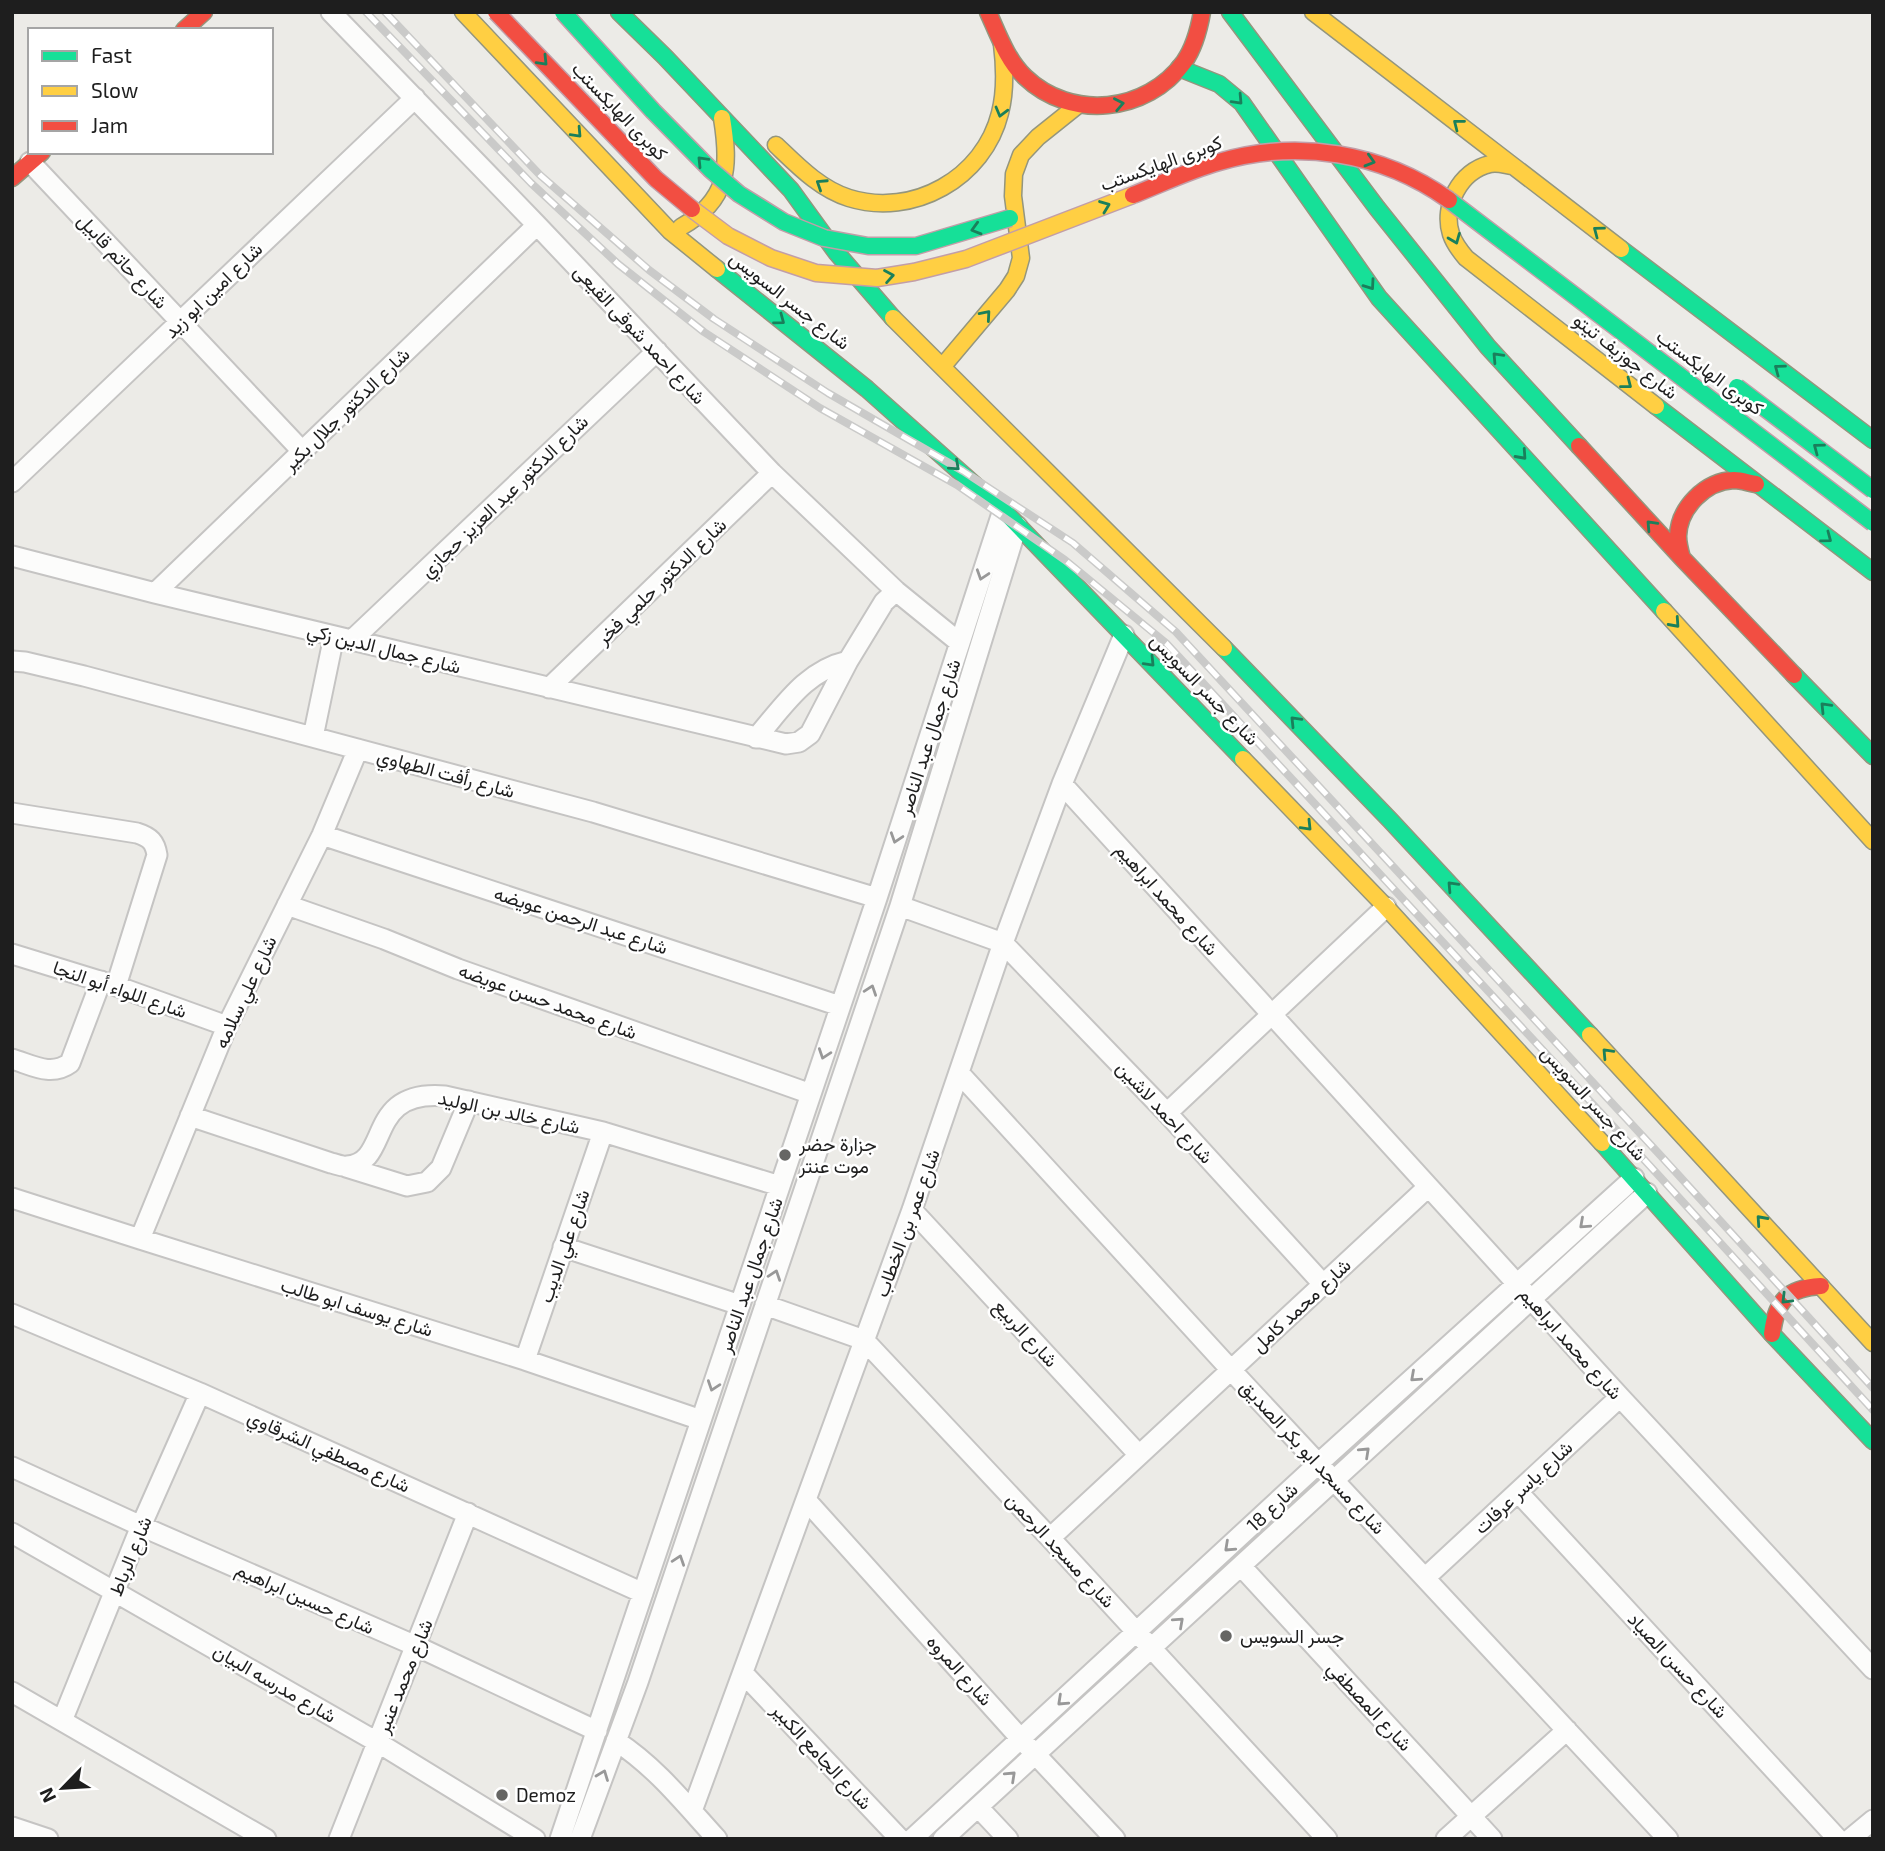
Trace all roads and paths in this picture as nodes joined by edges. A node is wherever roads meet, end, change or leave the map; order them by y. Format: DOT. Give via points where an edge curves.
graph roads {
  1 [pos="204,12"];
  2 [pos="331,12"];
  3 [pos="463,12"];
  4 [pos="496,12"];
  5 [pos="563,12"];
  6 [pos="618,12"];
  7 [pos="988,12"];
  8 [pos="1202,12"];
  9 [pos="1230,12"];
  10 [pos="1313,12"];
  11 [pos="186,28"];
  12 [pos="1002,44"];
  13 [pos="1179,68"];
  14 [pos="679,72"];
  15 [pos="713,85"];
  16 [pos="415,98"];
  17 [pos="1078,105"];
  18 [pos="722,118"];
  19 [pos="1332,128"];
  20 [pos="1236,132"];
  21 [pos="767,136"];
  22 [pos="36,157"];
  23 [pos="1512,166"];
  24 [pos="1448,170"];
  25 [pos="12,178"];
  26 [pos="1471,186"];
  27 [pos="1026,212"];
  28 [pos="811,217"];
  29 [pos="537,225"];
  30 [pos="670,231"];
  31 [pos="751,298"];
  32 [pos="180,321"];
  33 [pos="657,351"];
  34 [pos="942,367"];
  35 [pos="1728,380"];
  36 [pos="1873,440"];
  37 [pos="302,451"];
  38 [pos="772,473"];
  39 [pos="12,482"];
  40 [pos="1756,484"];
  41 [pos="1873,490"];
  42 [pos="1003,510"];
  43 [pos="1873,523"];
  44 [pos="1017,526"];
  45 [pos="12,556"];
  46 [pos="1682,558"];
  47 [pos="1873,572"];
  48 [pos="897,591"];
  49 [pos="155,593"];
  50 [pos="1124,635"];
  51 [pos="343,638"];
  52 [pos="960,643"];
  53 [pos="12,661"];
  54 [pos="848,661"];
  55 [pos="550,688"];
  56 [pos="313,737"];
  57 [pos="756,738"];
  58 [pos="358,749"];
  59 [pos="1873,756"];
  60 [pos="1062,784"];
  61 [pos="12,813"];
  62 [pos="322,835"];
  63 [pos="1873,841"];
  64 [pos="877,898"];
  65 [pos="287,905"];
  66 [pos="900,906"];
  67 [pos="1386,908"];
  68 [pos="1003,943"];
  69 [pos="12,954"];
  70 [pos="108,984"];
  71 [pos="840,1006"];
  72 [pos="1272,1015"];
  73 [pos="227,1026"];
  74 [pos="12,1059"];
  75 [pos="960,1074"];
  76 [pos="811,1094"];
  77 [pos="469,1101"];
  78 [pos="1167,1114"];
  79 [pos="190,1116"];
  80 [pos="603,1132"];
  81 [pos="346,1167"];
  82 [pos="780,1186"];
  83 [pos="1641,1186"];
  84 [pos="1428,1187"];
  85 [pos="12,1198"];
  86 [pos="912,1210"];
  87 [pos="140,1240"];
  88 [pos="563,1247"];
  89 [pos="1786,1247"];
  90 [pos="1781,1269"];
  91 [pos="1323,1284"];
  92 [pos="1517,1284"];
  93 [pos="1821,1286"];
  94 [pos="1759,1290"];
  95 [pos="1736,1294"];
  96 [pos="1531,1299"];
  97 [pos="740,1305"];
  98 [pos="765,1305"];
  99 [pos="12,1314"];
  100 [pos="1772,1334"];
  101 [pos="864,1340"];
  102 [pos="1873,1343"];
  103 [pos="525,1360"];
  104 [pos="1231,1370"];
  105 [pos="200,1393"];
  106 [pos="1620,1397"];
  107 [pos="701,1420"];
  108 [pos="1873,1441"];
  109 [pos="1139,1455"];
  110 [pos="1319,1463"];
  111 [pos="12,1467"];
  112 [pos="1335,1480"];
  113 [pos="1518,1492"];
  114 [pos="806,1500"];
  115 [pos="468,1513"];
  116 [pos="141,1526"];
  117 [pos="12,1533"];
  118 [pos="1050,1538"];
  119 [pos="1241,1566"];
  120 [pos="1426,1577"];
  121 [pos="116,1591"];
  122 [pos="643,1593"];
  123 [pos="1136,1632"];
  124 [pos="415,1646"];
  125 [pos="1151,1648"];
  126 [pos="1873,1669"];
  127 [pos="743,1673"];
  128 [pos="12,1692"];
  129 [pos="62,1721"];
  130 [pos="1567,1730"];
  131 [pos="597,1731"];
  132 [pos="1021,1739"];
  133 [pos="616,1741"];
  134 [pos="377,1742"];
  135 [pos="1035,1754"];
  136 [pos="978,1807"];
  137 [pos="692,1811"];
  138 [pos="1471,1816"];
  139 [pos="1873,1820"];
  140 [pos="12,1827"];
  141 [pos="48,1839"];
  142 [pos="266,1839"];
  143 [pos="338,1839"];
  144 [pos="535,1839"];
  145 [pos="560,1839"];
  146 [pos="580,1839"];
  147 [pos="717,1839"];
  148 [pos="900,1839"];
  149 [pos="912,1839"];
  150 [pos="943,1839"];
  151 [pos="1008,1839"];
  152 [pos="1115,1839"];
  153 [pos="1327,1839"];
  154 [pos="1446,1839"];
  155 [pos="1492,1839"];
  156 [pos="1668,1839"];
  157 [pos="1838,1839"];
  158 [pos="1850,1839"];
  1 -- 11 [label="main road"];
  2 -- 16 [label="street, شارع احمد شوقى القيعى"];
  3 -- 30 [label="main road, شارع جسر السويس, one-way"];
  4 -- 43 [label="main road, كوبرى الهايكستب, one-way, bridge" via="656,179 690,208 728,236 771,258 816,273 877,278 966,259 1218,162 1261,152 1315,151 1391,167 1466,212"];
  27 -- 5 [label="main road, كوبرى الهايكستب, one-way, bridge" via="916,246 868,246 824,238 784,222 711,170"];
  6 -- 14 [label="main road"];
  7 -- 12 [label="main road"];
  8 -- 13 [label="main road" via="1193,46"];
  46 -- 9 [label="main road, one-way" via="1488,347"];
  23 -- 10 [label="main road, one-way"];
  12 -- 17 [label="main road" via="1012,62 1041,90"];
  12 -- 21 [label="main road, one-way" via="1005,93 991,139 968,170 933,193 883,203 849,198 818,183"];
  17 -- 13 [label="main road, one-way" via="1098,107 1137,100"];
  13 -- 63 [label="main road, one-way" via="1219,84 1242,103 1379,298"];
  14 -- 15 [label="main road" via="698,74"];
  14 -- 18 [label="main road"];
  16 -- 29 [label="street, شارع احمد شوقى القيعى"];
  16 -- 32 [label="street, شارع امين ابو زيد"];
  34 -- 17 [label="main road, one-way" via="1016,276 1021,258 1013,196 1021,155"];
  18 -- 28 [label="main road"];
  18 -- 30 [label="main road" via="727,158 719,190 699,216"];
  19 -- 20 [label="main road, كوبرى الهايكستب" via="1283,125"];
  22 -- 25 [label="main road"];
  22 -- 32 [label="street, شارع حاتم قابيل"];
  36 -- 23 [label="main road, one-way"];
  23 -- 40 [label="main road, شارع جوزيف تيتو, one-way" via="1492,163 1468,175 1460,185 1449,222 1457,248"];
  24 -- 26 [label="main road"];
  28 -- 31 [label="main road" via="783,221 755,237 743,263"];
  28 -- 34 [label="main road" via="863,285"];
  29 -- 33 [label="street, شارع احمد شوقى القيعى"];
  29 -- 37 [label="street, شارع الدكتور جلال بكير"];
  30 -- 31 [label="main road, شارع جسر السويس"];
  31 -- 42 [label="main road, شارع جسر السويس, one-way" via="867,389"];
  32 -- 37 [label="street, شارع حاتم قابيل"];
  32 -- 39 [label="street, شارع امين ابو زيد"];
  33 -- 38 [label="street, شارع احمد شوقى القيعى"];
  33 -- 51 [label="street, شارع الدكتور عبد العزيز حجازي"];
  89 -- 34 [label="main road, one-way" via="1390,820"];
  41 -- 35 [label="main road, كوبرى الهايكستب, one-way, bridge"];
  37 -- 49 [label="street, شارع الدكتور جلال بكير"];
  38 -- 48 [label="street, شارع احمد شوقى القيعى"];
  38 -- 55 [label="street, شارع الدكتور حلمي فخر"];
  40 -- 46 [label="main road" via="1734,480 1713,485 1695,497 1683,515 1678,536"];
  40 -- 47 [label="main road, شارع جوزيف تيتو, one-way"];
  42 -- 44 [label="main road, شارع جسر السويس"];
  42 -- 52 [label="street, شارع جمال عبد الناصر, one-way"];
  44 -- 50 [label="main road, شارع جسر السويس"];
  44 -- 66 [label="street, شارع جمال عبد الناصر"];
  45 -- 49 [label="street, شارع جمال الدين زكي"];
  59 -- 46 [label="main road, one-way"];
  48 -- 52 [label="street, شارع احمد شوقى القيعى"];
  48 -- 54 [label="street, شارع جمال الدين زكي" via="884,602"];
  49 -- 51 [label="street, شارع جمال الدين زكي"];
  50 -- 60 [label="street, شارع عمر بن الخطاب"];
  50 -- 67 [label="main road, شارع جسر السويس, one-way"];
  51 -- 55 [label="street, شارع جمال الدين زكي"];
  51 -- 56 [label="street"];
  52 -- 64 [label="street, شارع جمال عبد الناصر, one-way"];
  53 -- 56 [label="street, شارع رأفت الطهاوي"];
  54 -- 57 [label="street" via="811,677"];
  54 -- 57 [label="street, شارع جمال الدين زكي" via="810,734 786,744"];
  55 -- 57 [label="street, شارع جمال الدين زكي"];
  56 -- 58 [label="street, شارع رأفت الطهاوي"];
  58 -- 62 [label="street, شارع علي سلامه"];
  58 -- 64 [label="street, شارع رأفت الطهاوي" via="593,812"];
  60 -- 68 [label="street, شارع عمر بن الخطاب"];
  60 -- 72 [label="street, شارع محمد ابراهيم"];
  61 -- 70 [label="street" via="147,836 155,844 157,855"];
  62 -- 65 [label="street, شارع علي سلامه"];
  62 -- 71 [label="street, شارع عبد الرحمن عويضه"];
  64 -- 71 [label="street, شارع جمال عبد الناصر"];
  65 -- 73 [label="street, شارع علي سلامه"];
  65 -- 76 [label="street, شارع محمد حسن عويضه"];
  66 -- 68 [label="street"];
  98 -- 66 [label="street, شارع جمال عبد الناصر, one-way"];
  67 -- 72 [label="street"];
  67 -- 83 [label="main road, شارع جسر السويس"];
  68 -- 75 [label="street, شارع عمر بن الخطاب"];
  68 -- 78 [label="street, شارع احمد لاشين"];
  69 -- 70 [label="street, شارع اللواء أبو النجا"];
  70 -- 73 [label="street, شارع اللواء أبو النجا"];
  70 -- 74 [label="street" via="62,1069 52,1071"];
  71 -- 76 [label="street, شارع جمال عبد الناصر, one-way"];
  72 -- 78 [label="street"];
  72 -- 84 [label="street, شارع محمد ابراهيم"];
  73 -- 79 [label="street, شارع علي سلامه"];
  75 -- 86 [label="street, شارع عمر بن الخطاب"];
  75 -- 104 [label="street, شارع مسجد ابو بكر الصديق"];
  76 -- 82 [label="street, شارع جمال عبد الناصر"];
  77 -- 80 [label="street, شارع خالد بن الوليد"];
  77 -- 81 [label="street, شارع خالد بن الوليد" via="428,1094 411,1098 384,1121 372,1152 361,1163"];
  77 -- 81 [label="street" via="441,1168 427,1182 407,1186"];
  78 -- 91 [label="street, شارع احمد لاشين"];
  79 -- 81 [label="street"];
  79 -- 87 [label="street, شارع علي سلامه"];
  80 -- 82 [label="street, شارع خالد بن الوليد"];
  80 -- 88 [label="street, شارع علي الديب"];
  82 -- 97 [label="street, شارع جمال عبد الناصر"];
  83 -- 92 [label="street, شارع 18, one-way"];
  83 -- 95 [label="main road, شارع جسر السويس"];
  83 -- 96 [label="street, شارع 18"];
  84 -- 91 [label="street, شارع محمد كامل"];
  84 -- 92 [label="street, شارع محمد ابراهيم"];
  85 -- 87 [label="street, شارع يوسف ابو طالب"];
  86 -- 101 [label="street, شارع عمر بن الخطاب"];
  86 -- 109 [label="street, شارع الربيع"];
  87 -- 103 [label="street, شارع يوسف ابو طالب"];
  88 -- 97 [label="street"];
  88 -- 103 [label="street, شارع علي الديب"];
  89 -- 90 [label="main road"];
  89 -- 93 [label="main road"];
  91 -- 104 [label="street, شارع محمد كامل"];
  92 -- 96 [label="street, شارع محمد ابراهيم"];
  92 -- 110 [label="street, شارع 18, one-way"];
  93 -- 100 [label="main road, one-way" via="1805,1286 1790,1293 1779,1304"];
  93 -- 102 [label="main road"];
  94 -- 95 [label="main road"];
  95 -- 100 [label="main road, شارع جسر السويس"];
  96 -- 106 [label="street, شارع محمد ابراهيم"];
  112 -- 96 [label="street, شارع 18, one-way"];
  97 -- 107 [label="street, شارع جمال عبد الناصر, one-way"];
  98 -- 101 [label="street, شارع مسجد الرحمن"];
  133 -- 98 [label="street, شارع جمال عبد الناصر, one-way"];
  99 -- 105 [label="street, شارع مصطفي الشرقاوي"];
  100 -- 108 [label="main road, شارع جسر السويس"];
  101 -- 114 [label="street, شارع عمر بن الخطاب"];
  101 -- 118 [label="street, شارع مسجد الرحمن"];
  103 -- 107 [label="street, شارع يوسف ابو طالب"];
  104 -- 109 [label="street, شارع محمد كامل"];
  104 -- 110 [label="street, شارع مسجد ابو بكر الصديق"];
  105 -- 115 [label="street, شارع مصطفي الشرقاوي"];
  105 -- 116 [label="street, شارع الرباط"];
  106 -- 113 [label="street, شارع ياسر عرفات"];
  106 -- 126 [label="street, شارع محمد ابراهيم"];
  107 -- 122 [label="street, شارع جمال عبد الناصر"];
  109 -- 118 [label="street, شارع محمد كامل"];
  110 -- 112 [label="street, شارع مسجد ابو بكر الصديق"];
  110 -- 123 [label="street, شارع 18, one-way"];
  111 -- 116 [label="street, شارع حسين ابراهيم"];
  112 -- 119 [label="street, شارع 18"];
  112 -- 120 [label="street, شارع مسجد ابو بكر الصديق"];
  113 -- 120 [label="street, شارع ياسر عرفات"];
  113 -- 157 [label="street, شارع حسن الصياد"];
  114 -- 127 [label="street, شارع عمر بن الخطاب"];
  114 -- 132 [label="street, شارع المروه"];
  115 -- 122 [label="street, شارع مصطفي الشرقاوي"];
  115 -- 124 [label="street, شارع محمد عنبر"];
  116 -- 121 [label="street, شارع الرباط"];
  116 -- 124 [label="street, شارع حسين ابراهيم"];
  117 -- 121 [label="street, شارع مدرسه البيان"];
  118 -- 123 [label="street, شارع مسجد الرحمن"];
  125 -- 119 [label="street, شارع 18, one-way"];
  119 -- 138 [label="street, شارع المصطفي"];
  120 -- 130 [label="street, شارع مسجد ابو بكر الصديق"];
  121 -- 129 [label="street, شارع الرباط"];
  121 -- 134 [label="street, شارع مدرسه البيان"];
  122 -- 131 [label="street, شارع جمال عبد الناصر"];
  123 -- 125 [label="street, شارع مسجد الرحمن"];
  123 -- 132 [label="street, شارع 18, one-way"];
  124 -- 131 [label="street, شارع حسين ابراهيم"];
  124 -- 134 [label="street, شارع محمد عنبر"];
  125 -- 135 [label="street, شارع 18"];
  125 -- 153 [label="street, شارع مسجد الرحمن"];
  127 -- 137 [label="street, شارع عمر بن الخطاب"];
  127 -- 148 [label="street, شارع الجامع الكبير"];
  128 -- 129 [label="street"];
  129 -- 142 [label="street"];
  130 -- 138 [label="street"];
  130 -- 156 [label="street, شارع مسجد ابو بكر الصديق"];
  131 -- 145 [label="street, شارع جمال عبد الناصر"];
  132 -- 135 [label="street, شارع المروه"];
  132 -- 149 [label="street, شارع 18"];
  133 -- 137 [label="street" via="650,1767"];
  146 -- 133 [label="street, شارع جمال عبد الناصر, one-way"];
  134 -- 143 [label="street, شارع محمد عنبر"];
  134 -- 144 [label="street, شارع مدرسه البيان"];
  136 -- 135 [label="street, شارع 18, one-way"];
  135 -- 152 [label="street, شارع المروه"];
  136 -- 150 [label="street, شارع 18"];
  136 -- 151 [label="street"];
  137 -- 147 [label="street"];
  138 -- 154 [label="street"];
  138 -- 155 [label="street, شارع المصطفي"];
  139 -- 158 [label="street"];
  140 -- 141 [label="street"];
}
